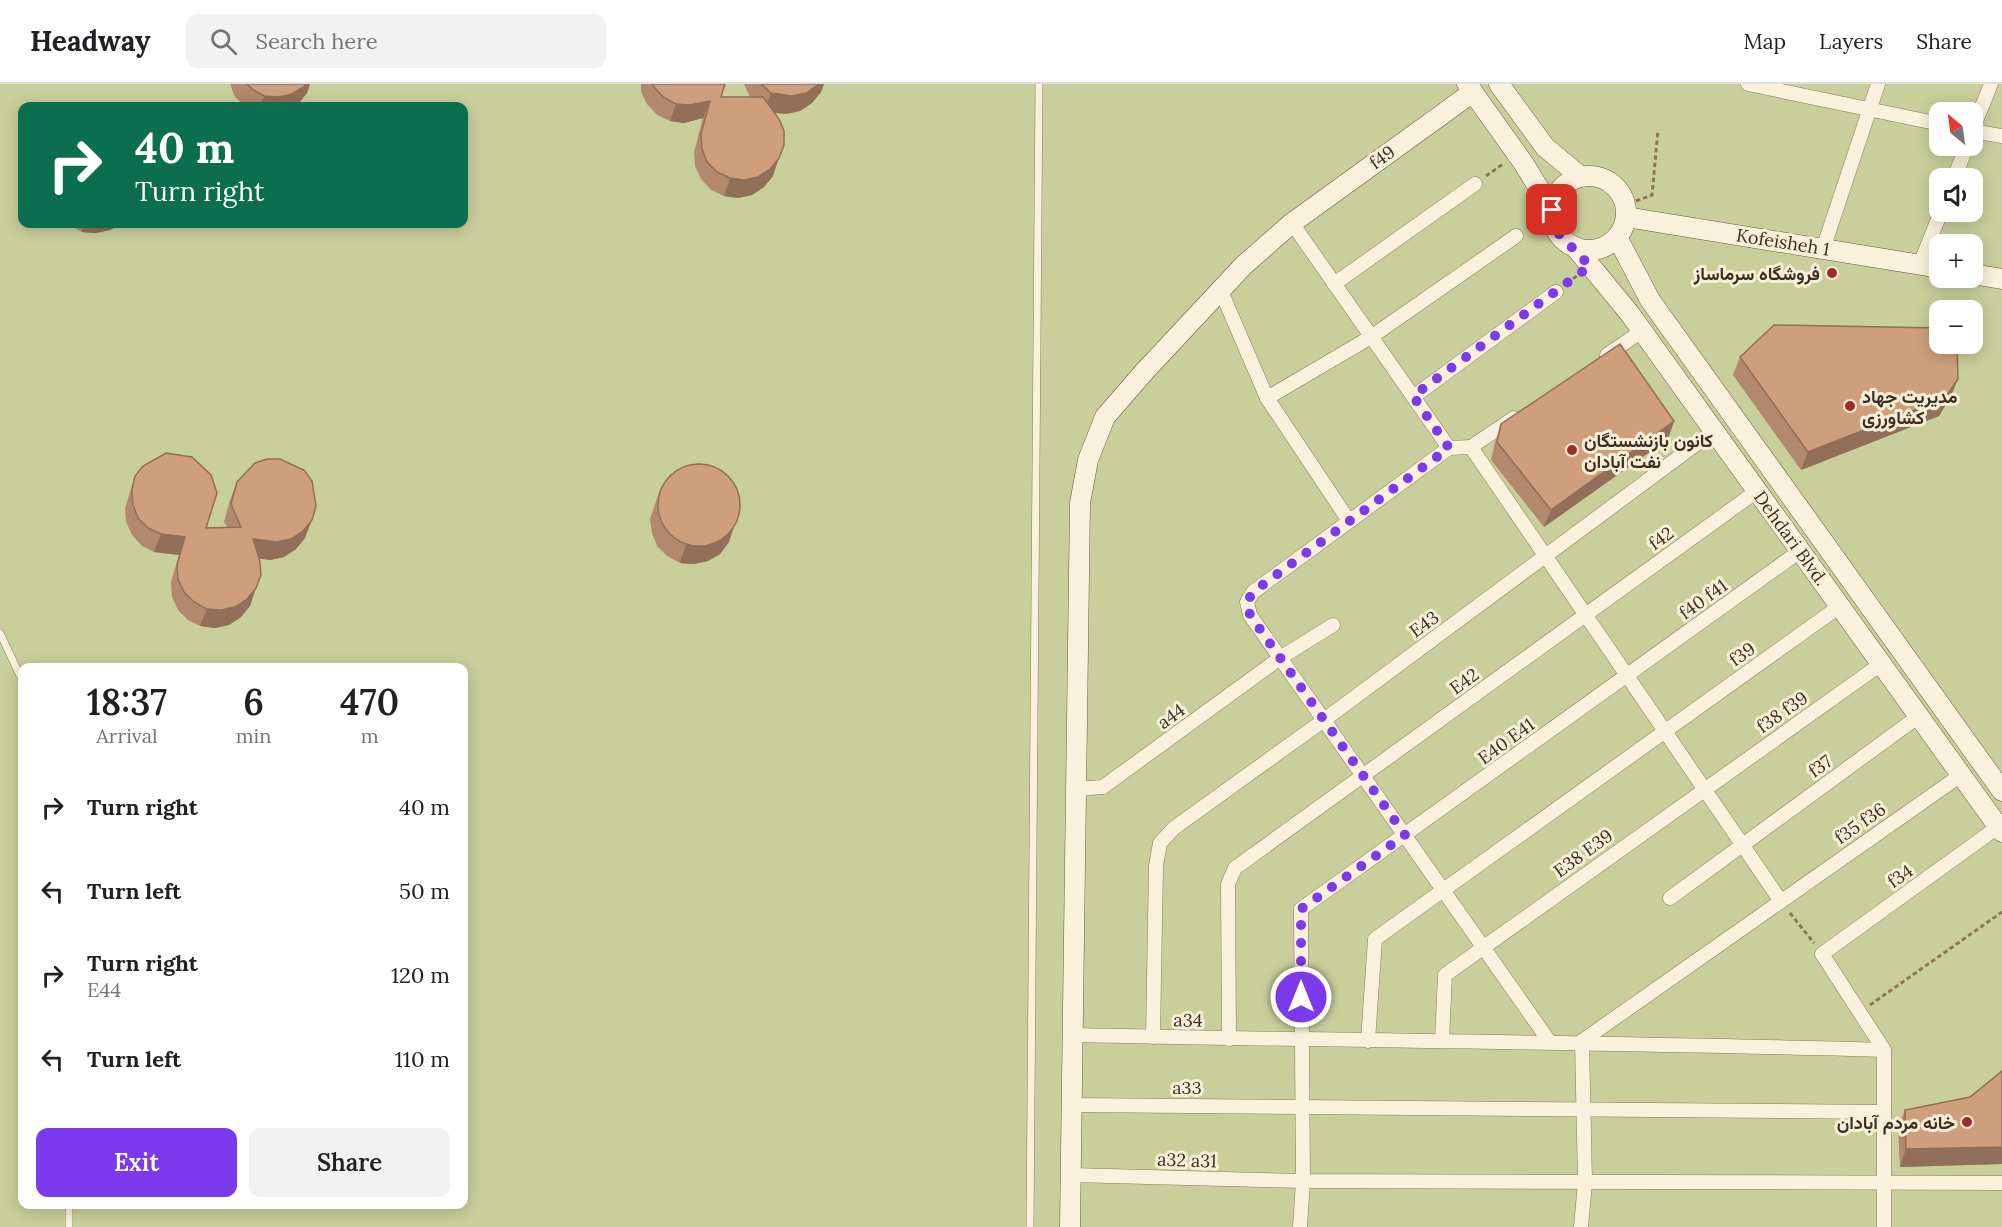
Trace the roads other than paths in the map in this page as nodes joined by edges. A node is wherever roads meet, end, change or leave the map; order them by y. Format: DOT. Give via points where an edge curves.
graph roads {
  1 [pos="1040,84"];
  2 [pos="1499,84"];
  3 [pos="1748,84"];
  4 [pos="1878,84"];
  5 [pos="1991,84"];
  6 [pos="1770,86"];
  7 [pos="1470,88"];
  8 [pos="1983,105"];
  9 [pos="1869,111"];
  10 [pos="1929,122"];
  11 [pos="1983,133"];
  12 [pos="2002,136"];
  13 [pos="1581,177"];
  14 [pos="1475,184"];
  15 [pos="1552,210"];
  16 [pos="1626,211"];
  17 [pos="1937,222"];
  18 [pos="1292,223"];
  19 [pos="1516,236"];
  20 [pos="1617,237"];
  21 [pos="1575,247"];
  22 [pos="1823,249"];
  23 [pos="1920,264"];
  24 [pos="1929,266"];
  25 [pos="1983,276"];
  26 [pos="2002,279"];
  27 [pos="1334,284"];
  28 [pos="1221,291"];
  29 [pos="1556,292"];
  30 [pos="1642,330"];
  31 [pos="1371,337"];
  32 [pos="1595,363"];
  33 [pos="1413,396"];
  34 [pos="1268,398"];
  35 [pos="1528,408"];
  36 [pos="1714,431"];
  37 [pos="1471,447"];
  38 [pos="1449,448"];
  39 [pos="1757,490"];
  40 [pos="1349,521"];
  41 [pos="1800,551"];
  42 [pos="1546,557"];
  43 [pos="1840,606"];
  44 [pos="1585,615"];
  45 [pos="1333,625"];
  46 [pos="0,633"];
  47 [pos="1280,658"];
  48 [pos="1881,664"];
  49 [pos="18,672"];
  50 [pos="1627,676"];
  51 [pos="1919,716"];
  52 [pos="1324,720"];
  53 [pos="1665,732"];
  54 [pos="1363,775"];
  55 [pos="1961,775"];
  56 [pos="1077,789"];
  57 [pos="1704,789"];
  58 [pos="2002,791"];
  59 [pos="2000,830"];
  60 [pos="1405,835"];
  61 [pos="1742,845"];
  62 [pos="1444,890"];
  63 [pos="1670,898"];
  64 [pos="1780,900"];
  65 [pos="1484,947"];
  66 [pos="1074,1035"];
  67 [pos="1153,1037"];
  68 [pos="1228,1039"];
  69 [pos="1301,1040"];
  70 [pos="1368,1041"];
  71 [pos="1442,1041"];
  72 [pos="1549,1041"];
  73 [pos="1582,1041"];
  74 [pos="1884,1050"];
  75 [pos="1072,1105"];
  76 [pos="1301,1106"];
  77 [pos="1585,1109"];
  78 [pos="1884,1112"];
  79 [pos="1071,1174"];
  80 [pos="1303,1181"];
  81 [pos="1585,1182"];
  82 [pos="2002,1183"];
  83 [pos="1884,1184"];
  84 [pos="69,1209"];
  85 [pos="69,1227"];
  86 [pos="1030,1227"];
  87 [pos="1070,1227"];
  88 [pos="1300,1227"];
  89 [pos="1581,1227"];
  90 [pos="1884,1227"];
  1 -- 86 [label="lane"];
  2 -- 13 [label="main road" via="1545,147"];
  3 -- 6 [label="street"];
  4 -- 9 [label="street"];
  5 -- 8 [label="street"];
  6 -- 9 [label="street"];
  7 -- 15 [label="main road"];
  7 -- 18 [label="main road, f49"];
  9 -- 10 [label="street"];
  9 -- 22 [label="street"];
  11 -- 12 [label="street"];
  13 -- 15 [label="main road" via="1561,189"];
  13 -- 16 [label="main road" via="1593,176 1614,185"];
  14 -- 27 [label="street"];
  15 -- 21 [label="main road" via="1557,232"];
  16 -- 20 [label="main road"];
  16 -- 22 [label="main road, Kofeisheh 1"];
  17 -- 23 [label="street"];
  18 -- 27 [label="street"];
  18 -- 28 [label="main road, f49"];
  19 -- 31 [label="street"];
  20 -- 21 [label="main road" via="1598,249"];
  20 -- 58 [label="main road, Dehdari Blvd." via="1650,300"];
  21 -- 30 [label="main road, Dehdari Blvd."];
  22 -- 23 [label="main road, Kofeisheh 1"];
  23 -- 24 [label="main road, Kofeisheh 1"];
  25 -- 26 [label="main road"];
  27 -- 31 [label="street"];
  28 -- 34 [label="street"];
  28 -- 56 [label="main road, f49" via="1105,417 1088,460 1080,503"];
  29 -- 33 [label="street"];
  30 -- 32 [label="street"];
  30 -- 36 [label="main road, Dehdari Blvd."];
  31 -- 33 [label="street"];
  31 -- 34 [label="street"];
  33 -- 38 [label="street"];
  34 -- 40 [label="street"];
  35 -- 37 [label="street"];
  36 -- 39 [label="main road, Dehdari Blvd."];
  36 -- 42 [label="street, E43"];
  37 -- 38 [label="street"];
  37 -- 42 [label="street"];
  38 -- 40 [label="street"];
  39 -- 41 [label="main road, Dehdari Blvd."];
  39 -- 44 [label="street, f42"];
  40 -- 47 [label="street" via="1253,592 1247,602 1250,615"];
  41 -- 43 [label="main road, Dehdari Blvd."];
  41 -- 50 [label="street, f40 f41"];
  42 -- 44 [label="street"];
  42 -- 52 [label="street, E43"];
  43 -- 48 [label="main road, Dehdari Blvd."];
  43 -- 53 [label="street, f39"];
  44 -- 50 [label="street"];
  44 -- 54 [label="street, E42"];
  45 -- 47 [label="street, a44"];
  46 -- 49 [label="lane"];
  47 -- 52 [label="street"];
  47 -- 56 [label="street, a44" via="1103,787"];
  48 -- 51 [label="main road, Dehdari Blvd."];
  48 -- 57 [label="street, f38 f39"];
  50 -- 53 [label="street"];
  50 -- 60 [label="street, E40 E41"];
  51 -- 55 [label="main road, Dehdari Blvd."];
  51 -- 61 [label="street, f37"];
  52 -- 54 [label="street"];
  52 -- 67 [label="street, E43" via="1174,828 1160,843 1156,866"];
  53 -- 57 [label="street"];
  53 -- 62 [label="street, f39"];
  54 -- 60 [label="street"];
  54 -- 68 [label="street, E42" via="1234,868 1228,884"];
  55 -- 59 [label="main road, Dehdari Blvd."];
  55 -- 64 [label="street, f35 f36"];
  56 -- 66 [label="main road, f49"];
  57 -- 61 [label="street"];
  57 -- 65 [label="street, E38 E39"];
  59 -- 74 [label="street, f34" via="1822,954"];
  60 -- 62 [label="street"];
  60 -- 69 [label="street, E40 E41" via="1301,909"];
  61 -- 63 [label="street, f37"];
  61 -- 64 [label="street"];
  62 -- 65 [label="street"];
  62 -- 70 [label="street, f39" via="1375,939"];
  64 -- 73 [label="street, f35 f36"];
  65 -- 71 [label="street, E38 E39" via="1445,975"];
  65 -- 72 [label="street"];
  66 -- 67 [label="street, a34"];
  66 -- 75 [label="main road, f49"];
  67 -- 68 [label="street, a34"];
  68 -- 69 [label="street, a34"];
  69 -- 70 [label="street, a34"];
  69 -- 76 [label="street"];
  70 -- 71 [label="street, a34"];
  71 -- 72 [label="street, a34"];
  72 -- 73 [label="street, a34"];
  73 -- 74 [label="street, a34"];
  73 -- 77 [label="street"];
  74 -- 78 [label="street"];
  75 -- 76 [label="street, a33"];
  75 -- 79 [label="main road, f49"];
  76 -- 77 [label="street, a33"];
  76 -- 80 [label="street"];
  77 -- 78 [label="street, a33"];
  77 -- 81 [label="street"];
  78 -- 83 [label="street"];
  79 -- 80 [label="street, a32 a31"];
  79 -- 87 [label="main road, f49"];
  80 -- 81 [label="street, a32 a31"];
  80 -- 88 [label="street"];
  81 -- 83 [label="street, a32 a31"];
  81 -- 89 [label="street"];
  82 -- 83 [label="street, a32 a31"];
  83 -- 90 [label="street"];
  84 -- 85 [label="lane"];
}
